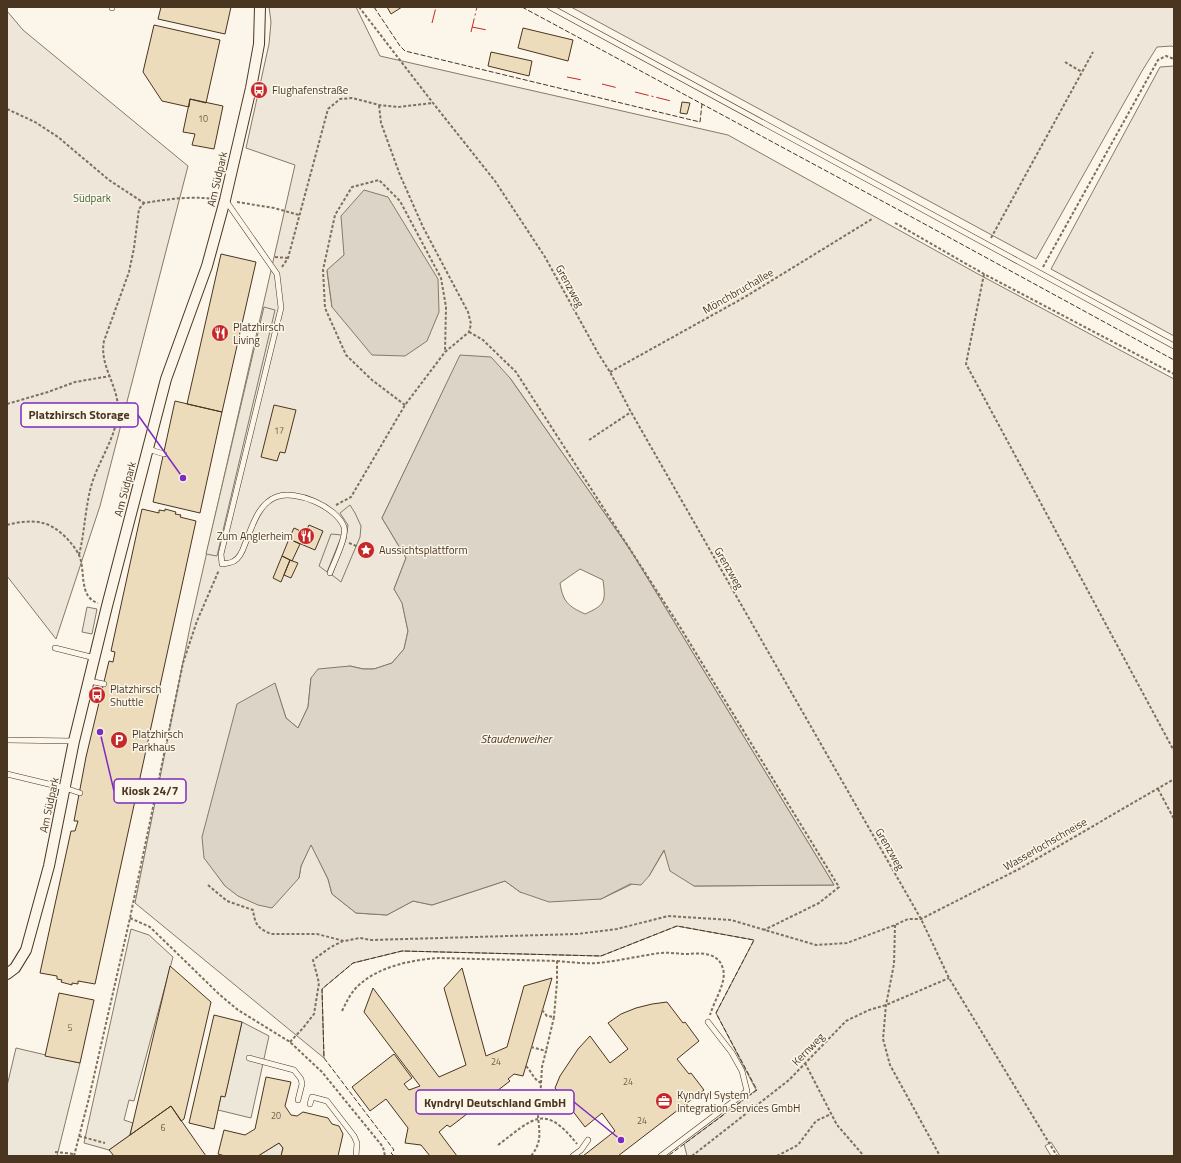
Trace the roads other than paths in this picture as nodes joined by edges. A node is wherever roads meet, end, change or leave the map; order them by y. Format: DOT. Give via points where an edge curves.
graph roads {
  1 [pos="260,7"];
  2 [pos="550,7"];
  3 [pos="225,200"];
  4 [pos="1174,346"];
  5 [pos="148,449"];
  6 [pos="164,454"];
  7 [pos="330,573"];
  8 [pos="55,648"];
  9 [pos="95,658"];
  10 [pos="90,681"];
  11 [pos="104,684"];
  12 [pos="7,740"];
  13 [pos="74,741"];
  14 [pos="7,774"];
  15 [pos="65,788"];
  16 [pos="80,793"];
  17 [pos="7,974"];
  18 [pos="708,1022"];
  19 [pos="249,1058"];
  20 [pos="298,1100"];
  21 [pos="310,1104"];
  22 [pos="588,1140"];
  23 [pos="356,1156"];
  24 [pos="574,1156"];
  25 [pos="661,1156"];
  1 -- 3 [label="street, Am Südpark" via="259,44"];
  2 -- 4 [label="lane"];
  3 -- 5 [label="street, Am Südpark" via="207,266 166,379"];
  3 -- 7 [label="lane" via="277,274 281,308 222,554 222,564 234,562 241,554 259,513 271,499 289,494 313,500 339,518 344,528 343,540"];
  5 -- 6 [label="lane"];
  5 -- 9 [label="street, Am Südpark"];
  8 -- 9 [label="lane"];
  9 -- 10 [label="street, Am Südpark"];
  10 -- 11 [label="lane"];
  10 -- 13 [label="street, Am Südpark"];
  12 -- 13 [label="lane"];
  13 -- 15 [label="street, Am Südpark"];
  14 -- 15 [label="lane"];
  15 -- 16 [label="lane"];
  15 -- 17 [label="street, Am Südpark" via="49,866 26,950 15,968"];
  18 -- 25 [label="lane" via="732,1053 742,1071 747,1091"];
  19 -- 20 [label="lane" via="294,1070 302,1084"];
  21 -- 23 [label="lane" via="312,1097 327,1101 354,1136 357,1143"];
  22 -- 24 [label="lane"];
}
